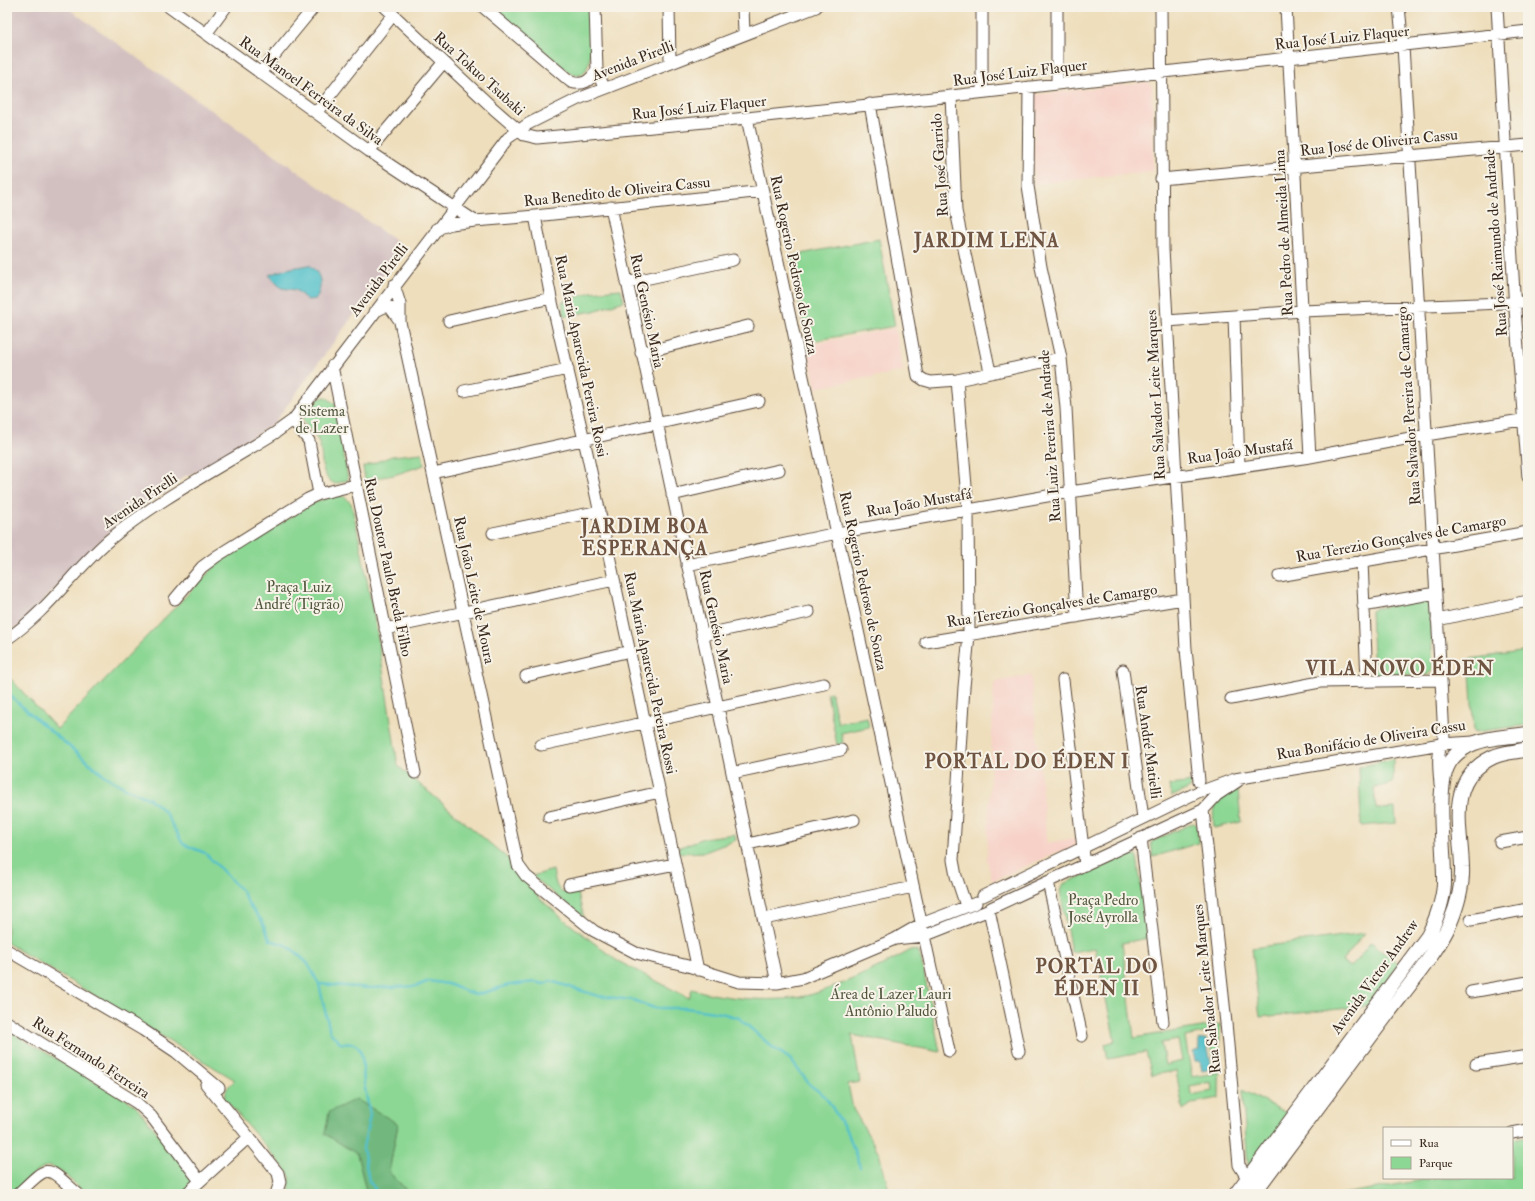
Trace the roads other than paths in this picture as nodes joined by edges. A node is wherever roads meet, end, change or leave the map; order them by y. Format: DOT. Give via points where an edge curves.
graph roads {
  1 [pos="169,7"];
  2 [pos="226,7"];
  3 [pos="314,7"];
  4 [pos="483,7"];
  5 [pos="596,7"];
  6 [pos="669,7"];
  7 [pos="743,7"];
  8 [pos="816,7"];
  9 [pos="982,7"];
  10 [pos="1056,7"];
  11 [pos="1160,7"];
  12 [pos="1286,7"];
  13 [pos="1399,7"];
  14 [pos="1497,7"];
  15 [pos="389,11"];
  16 [pos="1528,31"];
  17 [pos="744,33"];
  18 [pos="206,34"];
  19 [pos="1498,35"];
  20 [pos="1403,46"];
  21 [pos="1289,59"];
  22 [pos="670,62"];
  23 [pos="443,63"];
  24 [pos="596,70"];
  25 [pos="260,72"];
  26 [pos="1161,73"];
  27 [pos="571,82"];
  28 [pos="1057,84"];
  29 [pos="1029,87"];
  30 [pos="604,88"];
  31 [pos="982,92"];
  32 [pos="951,96"];
  33 [pos="578,98"];
  34 [pos="870,104"];
  35 [pos="316,113"];
  36 [pos="747,118"];
  37 [pos="518,130"];
  38 [pos="1528,145"];
  39 [pos="1505,146"];
  40 [pos="369,151"];
  41 [pos="1409,155"];
  42 [pos="1296,167"];
  43 [pos="1161,179"];
  44 [pos="763,191"];
  45 [pos="611,207"];
  46 [pos="452,209"];
  47 [pos="535,216"];
  48 [pos="472,221"];
  49 [pos="437,229"];
  50 [pos="733,260"];
  51 [pos="626,283"];
  52 [pos="394,285"];
  53 [pos="552,298"];
  54 [pos="1528,302"];
  55 [pos="1515,303"];
  56 [pos="1417,306"];
  57 [pos="1302,311"];
  58 [pos="373,312"];
  59 [pos="1234,316"];
  60 [pos="449,321"];
  61 [pos="1168,321"];
  62 [pos="400,322"];
  63 [pos="748,326"];
  64 [pos="641,353"];
  65 [pos="1062,358"];
  66 [pos="332,366"];
  67 [pos="568,369"];
  68 [pos="990,372"];
  69 [pos="957,380"];
  70 [pos="464,391"];
  71 [pos="759,401"];
  72 [pos="1526,419"];
  73 [pos="292,420"];
  74 [pos="656,424"];
  75 [pos="1426,435"];
  76 [pos="584,439"];
  77 [pos="1310,457"];
  78 [pos="1239,466"];
  79 [pos="779,470"];
  80 [pos="433,473"];
  81 [pos="1176,476"];
  82 [pos="1528,477"];
  83 [pos="355,485"];
  84 [pos="1070,492"];
  85 [pos="319,494"];
  86 [pos="672,495"];
  87 [pos="968,510"];
  88 [pos="600,511"];
  89 [pos="1528,532"];
  90 [pos="493,533"];
  91 [pos="837,533"];
  92 [pos="1433,548"];
  93 [pos="1362,561"];
  94 [pos="687,565"];
  95 [pos="1279,576"];
  96 [pos="614,580"];
  97 [pos="1436,593"];
  98 [pos="175,599"];
  99 [pos="1183,599"];
  100 [pos="1528,601"];
  101 [pos="1363,606"];
  102 [pos="810,612"];
  103 [pos="464,613"];
  104 [pos="1077,616"];
  105 [pos="1437,620"];
  106 [pos="385,629"];
  107 [pos="702,635"];
  108 [pos="969,635"];
  109 [pos="7,639"];
  110 [pos="926,642"];
  111 [pos="630,651"];
  112 [pos="1123,670"];
  113 [pos="526,676"];
  114 [pos="1063,680"];
  115 [pos="1441,680"];
  116 [pos="1366,681"];
  117 [pos="824,684"];
  118 [pos="1231,699"];
  119 [pos="718,707"];
  120 [pos="645,722"];
  121 [pos="1528,734"];
  122 [pos="1483,741"];
  123 [pos="1441,744"];
  124 [pos="541,745"];
  125 [pos="1528,745"];
  126 [pos="1528,749"];
  127 [pos="841,750"];
  128 [pos="1505,754"];
  129 [pos="415,773"];
  130 [pos="732,773"];
  131 [pos="1243,778"];
  132 [pos="660,792"];
  133 [pos="1201,794"];
  134 [pos="1442,802"];
  135 [pos="549,817"];
  136 [pos="1143,818"];
  137 [pos="854,820"];
  138 [pos="1442,822"];
  139 [pos="1528,837"];
  140 [pos="1141,838"];
  141 [pos="1500,842"];
  142 [pos="748,844"];
  143 [pos="1082,846"];
  144 [pos="1462,853"];
  145 [pos="675,864"];
  146 [pos="1085,864"];
  147 [pos="518,865"];
  148 [pos="1048,882"];
  149 [pos="569,885"];
  150 [pos="913,887"];
  151 [pos="976,901"];
  152 [pos="1528,909"];
  153 [pos="989,910"];
  154 [pos="764,920"];
  155 [pos="1471,920"];
  156 [pos="921,924"];
  157 [pos="924,936"];
  158 [pos="895,940"];
  159 [pos="7,950"];
  160 [pos="693,968"];
  161 [pos="1528,982"];
  162 [pos="777,983"];
  163 [pos="1471,992"];
  164 [pos="7,1022"];
  165 [pos="1163,1022"];
  166 [pos="1082,1036"];
  167 [pos="948,1051"];
  168 [pos="1019,1051"];
  169 [pos="1528,1056"];
  170 [pos="189,1063"];
  171 [pos="1476,1064"];
  172 [pos="219,1088"];
  173 [pos="1528,1130"];
  174 [pos="1513,1133"];
  175 [pos="249,1137"];
  176 [pos="200,1181"];
  177 [pos="1245,1188"];
  178 [pos="18,1194"];
  179 [pos="78,1194"];
  180 [pos="186,1194"];
  181 [pos="276,1194"];
  1 -- 18 [label="street, Rua Manoel Ferreira da Silva"];
  2 -- 18 [label="street"];
  3 -- 25 [label="street"];
  4 -- 27 [label="street"];
  5 -- 24 [label="street"];
  6 -- 22 [label="street"];
  7 -- 17 [label="street"];
  8 -- 17 [label="street, Avenida Pirelli"];
  9 -- 31 [label="street"];
  10 -- 28 [label="street"];
  11 -- 26 [label="street, Rua Salvador Leite Marques"];
  12 -- 21 [label="street, Rua Pedro de Almeida Lima"];
  13 -- 20 [label="street, Rua Salvador Pereira de Camargo"];
  14 -- 19 [label="street, Rua José Raimundo de Andrade"];
  15 -- 23 [label="street, Rua Tokuo Tsubaki"];
  15 -- 35 [label="street"];
  16 -- 19 [label="street, Rua José Luiz Flaquer"];
  17 -- 22 [label="street, Avenida Pirelli"];
  18 -- 25 [label="street, Rua Manoel Ferreira da Silva"];
  19 -- 20 [label="street, Rua José Luiz Flaquer"];
  19 -- 39 [label="street, Rua José Raimundo de Andrade"];
  20 -- 21 [label="street, Rua José Luiz Flaquer"];
  20 -- 41 [label="street, Rua Salvador Pereira de Camargo"];
  21 -- 26 [label="street, Rua José Luiz Flaquer"];
  21 -- 42 [label="street, Rua Pedro de Almeida Lima"];
  22 -- 30 [label="street, Avenida Pirelli"];
  23 -- 37 [label="street, Rua Tokuo Tsubaki"];
  23 -- 40 [label="street"];
  24 -- 27 [label="street" via="592,78 585,83"];
  24 -- 30 [label="street"];
  25 -- 35 [label="street, Rua Manoel Ferreira da Silva"];
  26 -- 28 [label="street, Rua José Luiz Flaquer"];
  26 -- 43 [label="street, Rua Salvador Leite Marques"];
  27 -- 33 [label="street"];
  28 -- 29 [label="street, Rua José Luiz Flaquer"];
  29 -- 31 [label="street, Rua José Luiz Flaquer"];
  29 -- 65 [label="street, Rua Luiz Pereira de Andrade" via="1028,186 1041,267"];
  30 -- 33 [label="street, Avenida Pirelli"];
  31 -- 32 [label="street, Rua José Luiz Flaquer"];
  32 -- 34 [label="street, Rua José Luiz Flaquer"];
  32 -- 68 [label="street, Rua José Garrido" via="956,211"];
  33 -- 37 [label="street, Avenida Pirelli"];
  34 -- 36 [label="street, Rua José Luiz Flaquer"];
  34 -- 69 [label="street" via="918,376 931,382"];
  35 -- 40 [label="street, Rua Manoel Ferreira da Silva"];
  36 -- 37 [label="street, Rua José Luiz Flaquer" via="537,138 530,138"];
  36 -- 44 [label="street, Rua Rogerio Pedroso de Souza"];
  37 -- 46 [label="street, Avenida Pirelli" via="508,138"];
  38 -- 39 [label="street, Rua José de Oliveira Cassu"];
  39 -- 41 [label="street, Rua José de Oliveira Cassu"];
  39 -- 55 [label="street, Rua José Raimundo de Andrade"];
  40 -- 46 [label="street, Rua Manoel Ferreira da Silva"];
  41 -- 42 [label="street, Rua José de Oliveira Cassu"];
  41 -- 56 [label="street, Rua Salvador Pereira de Camargo"];
  42 -- 43 [label="street, Rua José de Oliveira Cassu"];
  42 -- 57 [label="street, Rua Pedro de Almeida Lima"];
  43 -- 61 [label="street, Rua Salvador Leite Marques"];
  44 -- 45 [label="street, Rua Benedito de Oliveira Cassu"];
  44 -- 91 [label="street, Rua Rogerio Pedroso de Souza"];
  45 -- 47 [label="street, Rua Benedito de Oliveira Cassu"];
  45 -- 51 [label="street, Rua Genésio Maria"];
  46 -- 48 [label="street"];
  46 -- 49 [label="street, Avenida Pirelli"];
  47 -- 48 [label="street, Rua Benedito de Oliveira Cassu"];
  47 -- 53 [label="street, Rua Maria Aparecida Pereira Rossi"];
  48 -- 49 [label="street, Rua Benedito de Oliveira Cassu"];
  49 -- 52 [label="street, Avenida Pirelli"];
  50 -- 51 [label="street"];
  51 -- 64 [label="street, Rua Genésio Maria"];
  52 -- 58 [label="street, Avenida Pirelli"];
  52 -- 62 [label="street, Rua João Leite de Moura" via="400,304"];
  53 -- 60 [label="street"];
  53 -- 67 [label="street, Rua Maria Aparecida Pereira Rossi"];
  54 -- 55 [label="street"];
  55 -- 56 [label="street"];
  55 -- 72 [label="street, Rua José Raimundo de Andrade"];
  56 -- 57 [label="street"];
  56 -- 75 [label="street, Rua Salvador Pereira de Camargo"];
  57 -- 59 [label="street"];
  57 -- 77 [label="street, Rua Pedro de Almeida Lima"];
  58 -- 62 [label="street, Rua João Leite de Moura" via="390,307"];
  58 -- 66 [label="street, Avenida Pirelli"];
  59 -- 61 [label="street"];
  59 -- 78 [label="street"];
  61 -- 81 [label="street, Rua Salvador Leite Marques"];
  62 -- 80 [label="street, Rua João Leite de Moura"];
  63 -- 64 [label="street"];
  64 -- 74 [label="street, Rua Genésio Maria"];
  65 -- 68 [label="street"];
  65 -- 84 [label="street, Rua Luiz Pereira de Andrade"];
  66 -- 73 [label="street, Avenida Pirelli"];
  66 -- 83 [label="street, Rua Doutor Paulo Breda Filho"];
  67 -- 70 [label="street"];
  67 -- 76 [label="street, Rua Maria Aparecida Pereira Rossi"];
  68 -- 69 [label="street"];
  69 -- 87 [label="street"];
  71 -- 74 [label="street"];
  72 -- 75 [label="street, Rua João Mustafá"];
  72 -- 82 [label="street, Rua José Raimundo de Andrade"];
  73 -- 85 [label="street" via="309,441"];
  73 -- 109 [label="street, Avenida Pirelli" via="142,515 109,541 28,624"];
  74 -- 76 [label="street"];
  74 -- 86 [label="street, Rua Genésio Maria"];
  75 -- 77 [label="street, Rua João Mustafá"];
  75 -- 92 [label="street, Rua Salvador Pereira de Camargo"];
  76 -- 80 [label="street"];
  76 -- 88 [label="street, Rua Maria Aparecida Pereira Rossi"];
  77 -- 78 [label="street, Rua João Mustafá"];
  78 -- 81 [label="street, Rua João Mustafá"];
  79 -- 86 [label="street"];
  80 -- 103 [label="street, Rua João Leite de Moura"];
  81 -- 84 [label="street, Rua João Mustafá"];
  81 -- 99 [label="street, Rua Salvador Leite Marques"];
  83 -- 85 [label="street"];
  83 -- 106 [label="street, Rua Doutor Paulo Breda Filho"];
  84 -- 87 [label="street, Rua João Mustafá"];
  84 -- 104 [label="street, Rua Luiz Pereira de Andrade"];
  85 -- 98 [label="street" via="217,556 202,567"];
  86 -- 94 [label="street, Rua Genésio Maria"];
  87 -- 91 [label="street, Rua João Mustafá"];
  87 -- 108 [label="street"];
  88 -- 90 [label="street"];
  88 -- 96 [label="street, Rua Maria Aparecida Pereira Rossi"];
  89 -- 92 [label="street, Rua Terezio Gonçalves de Camargo"];
  91 -- 94 [label="street, Rua João Mustafá"];
  91 -- 150 [label="street, Rua Rogerio Pedroso de Souza"];
  92 -- 93 [label="street, Rua Terezio Gonçalves de Camargo"];
  92 -- 97 [label="street, Rua Salvador Pereira de Camargo"];
  93 -- 95 [label="street, Rua Terezio Gonçalves de Camargo"];
  93 -- 101 [label="street"];
  94 -- 107 [label="street, Rua Genésio Maria"];
  96 -- 103 [label="street"];
  96 -- 111 [label="street, Rua Maria Aparecida Pereira Rossi"];
  97 -- 101 [label="street"];
  97 -- 105 [label="street, Rua Salvador Pereira de Camargo"];
  99 -- 104 [label="street, Rua Terezio Gonçalves de Camargo"];
  99 -- 133 [label="street, Rua Salvador Leite Marques"];
  100 -- 105 [label="street"];
  101 -- 116 [label="street"];
  102 -- 107 [label="street"];
  103 -- 106 [label="street"];
  103 -- 147 [label="street, Rua João Leite de Moura"];
  104 -- 108 [label="street, Rua Terezio Gonçalves de Camargo"];
  105 -- 115 [label="street, Rua Salvador Pereira de Camargo"];
  106 -- 129 [label="street, Rua Doutor Paulo Breda Filho"];
  107 -- 119 [label="street, Rua Genésio Maria"];
  108 -- 110 [label="street, Rua Terezio Gonçalves de Camargo"];
  108 -- 151 [label="street" via="953,860 960,886"];
  111 -- 113 [label="street"];
  111 -- 120 [label="street, Rua Maria Aparecida Pereira Rossi"];
  112 -- 136 [label="street, Rua André Matielli"];
  114 -- 143 [label="street"];
  115 -- 116 [label="street"];
  115 -- 123 [label="street, Rua Salvador Pereira de Camargo" via="1444,739"];
  116 -- 118 [label="street" via="1320,682"];
  117 -- 119 [label="street"];
  119 -- 120 [label="street"];
  119 -- 130 [label="street, Rua Genésio Maria"];
  120 -- 124 [label="street"];
  120 -- 132 [label="street, Rua Maria Aparecida Pereira Rossi"];
  121 -- 122 [label="main road, Rua Bonifácio de Oliveira Cassu"];
  122 -- 123 [label="street, Rua Bonifácio de Oliveira Cassu"];
  122 -- 134 [label="main road, Avenida Victor Andrew" via="1464,748 1448,764"];
  123 -- 131 [label="street, Rua Bonifácio de Oliveira Cassu"];
  123 -- 134 [label="street, Rua Salvador Pereira de Camargo" via="1439,765"];
  125 -- 128 [label="main road"];
  126 -- 128 [label="main road"];
  127 -- 130 [label="street"];
  128 -- 144 [label="main road, Avenida Victor Andrew" via="1487,760 1471,775 1462,790 1458,806"];
  130 -- 142 [label="street, Rua Genésio Maria"];
  131 -- 133 [label="street, Rua Bonifácio de Oliveira Cassu" via="1219,783"];
  131 -- 133 [label="street, Rua Bonifácio de Oliveira Cassu" via="1217,795"];
  132 -- 135 [label="street"];
  132 -- 145 [label="street, Rua Maria Aparecida Pereira Rossi"];
  133 -- 136 [label="street, Rua Bonifácio de Oliveira Cassu"];
  133 -- 140 [label="street, Rua Bonifácio de Oliveira Cassu"];
  133 -- 177 [label="street, Rua Salvador Leite Marques" via="1239,1165 1244,1172"];
  134 -- 138 [label="main road, Avenida Victor Andrew"];
  136 -- 143 [label="street, Rua Bonifácio de Oliveira Cassu"];
  137 -- 142 [label="street"];
  138 -- 144 [label="main road" via="1447,829 1450,846"];
  138 -- 177 [label="main road, Avenida Victor Andrew" via="1444,884 1439,909 1428,936"];
  139 -- 141 [label="street"];
  140 -- 146 [label="street, Rua Bonifácio de Oliveira Cassu"];
  140 -- 165 [label="street"];
  142 -- 154 [label="street, Rua Genésio Maria"];
  143 -- 146 [label="street"];
  143 -- 151 [label="street, Rua Bonifácio de Oliveira Cassu"];
  144 -- 177 [label="main road, Avenida Victor Andrew" via="1461,880 1456,906 1440,941 1269,1173 1258,1177"];
  145 -- 149 [label="street"];
  145 -- 160 [label="street, Rua Maria Aparecida Pereira Rossi" via="694,948"];
  146 -- 148 [label="street, Rua Bonifácio de Oliveira Cassu"];
  147 -- 160 [label="street, Rua Bonifácio de Oliveira Cassu" via="526,876 594,931 636,953"];
  148 -- 153 [label="street, Rua Bonifácio de Oliveira Cassu"];
  148 -- 166 [label="street"];
  150 -- 154 [label="street"];
  150 -- 156 [label="street, Rua Rogerio Pedroso de Souza"];
  151 -- 153 [label="street" via="979,910"];
  151 -- 156 [label="street, Rua Bonifácio de Oliveira Cassu"];
  152 -- 155 [label="street"];
  153 -- 157 [label="street, Rua Bonifácio de Oliveira Cassu"];
  153 -- 168 [label="street"];
  154 -- 162 [label="street, Rua Genésio Maria"];
  156 -- 157 [label="street, Rua Rogerio Pedroso de Souza"];
  156 -- 158 [label="street, Rua Bonifácio de Oliveira Cassu"];
  157 -- 158 [label="street, Rua Bonifácio de Oliveira Cassu"];
  157 -- 167 [label="street, Rua Rogerio Pedroso de Souza"];
  158 -- 162 [label="street, Rua Bonifácio de Oliveira Cassu" via="803,978"];
  159 -- 170 [label="street" via="143,1030"];
  160 -- 162 [label="street, Rua Bonifácio de Oliveira Cassu" via="739,982"];
  161 -- 163 [label="street"];
  164 -- 176 [label="street, Rua Fernando Ferreira" via="137,1103"];
  169 -- 171 [label="street"];
  170 -- 172 [label="street"];
  170 -- 175 [label="street"];
  173 -- 174 [label="street"];
  175 -- 176 [label="street"];
  175 -- 181 [label="street" via="278,1173 280,1182"];
  176 -- 180 [label="street"];
  178 -- 179 [label="street" via="46,1170 52,1171"];
}
